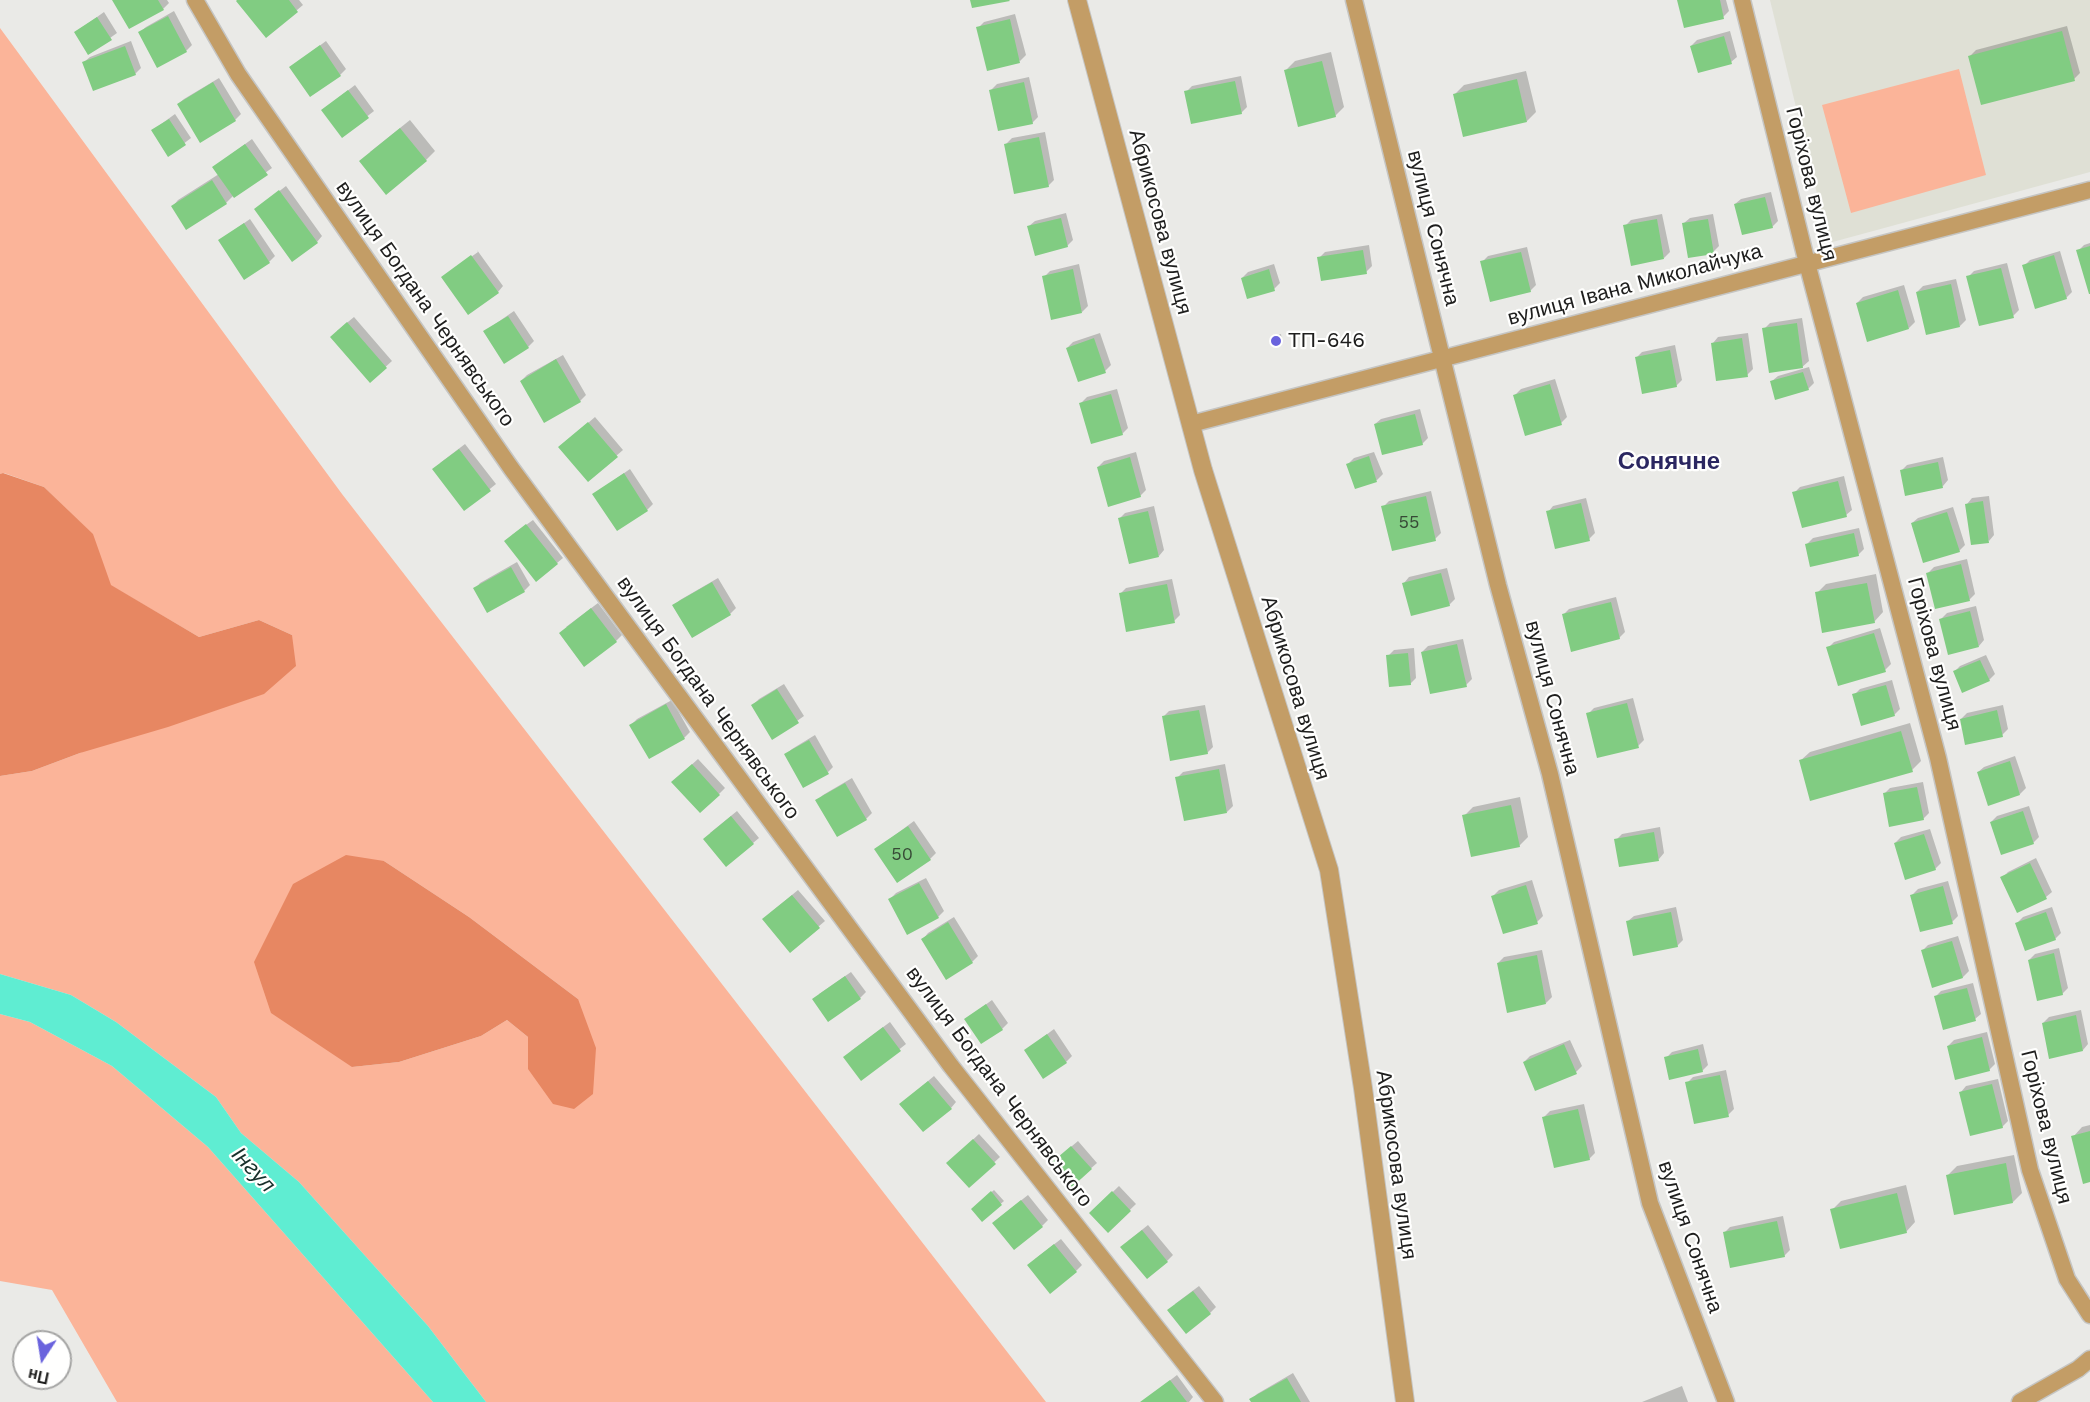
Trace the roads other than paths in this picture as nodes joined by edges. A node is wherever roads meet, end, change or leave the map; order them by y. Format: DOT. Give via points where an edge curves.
graph roads {
  1 [pos="195,0"];
  2 [pos="1077,0"];
  3 [pos="1354,0"];
  4 [pos="1742,0"];
  5 [pos="2090,190"];
  6 [pos="1807,263"];
  7 [pos="1442,358"];
  8 [pos="1191,424"];
  9 [pos="2090,1315"];
  10 [pos="2090,1359"];
  11 [pos="1215,1402"];
  12 [pos="1405,1402"];
  13 [pos="1726,1402"];
  14 [pos="2020,1402"];
  1 -- 11 [label="street, вулиця Богдана Чернявського" via="238,74 518,478 951,1066"];
  2 -- 8 [label="street, Абрикосова вулиця"];
  3 -- 7 [label="street, вулиця Сонячна"];
  4 -- 6 [label="street, Горіхова вулиця"];
  5 -- 6 [label="street, вулиця Івана Миколайчука"];
  6 -- 7 [label="street, вулиця Івана Миколайчука"];
  6 -- 9 [label="street, Горіхова вулиця" via="1938,758 2030,1170 2067,1279"];
  7 -- 8 [label="street, вулиця Івана Миколайчука"];
  7 -- 13 [label="street, вулиця Сонячна" via="1550,774 1650,1203"];
  8 -- 12 [label="street, Абрикосова вулиця" via="1329,870 1364,1088"];
  10 -- 14 [label="street"];
}
